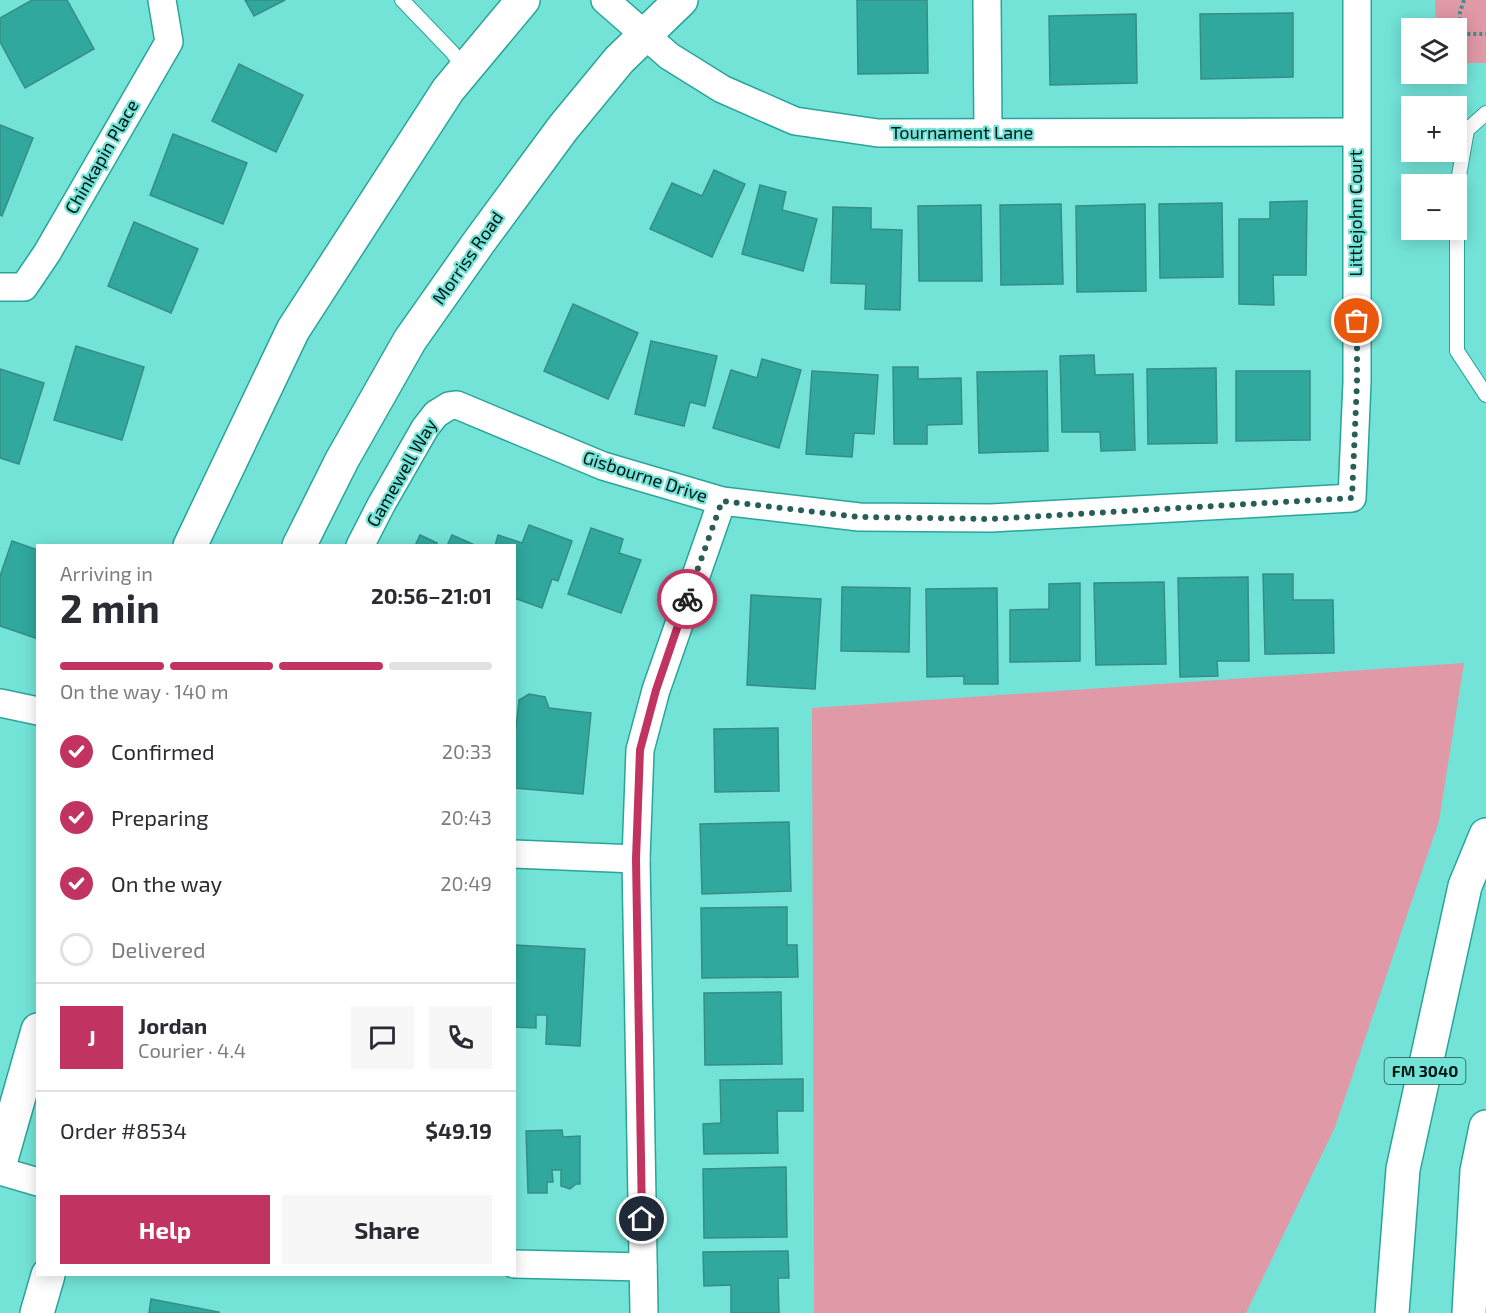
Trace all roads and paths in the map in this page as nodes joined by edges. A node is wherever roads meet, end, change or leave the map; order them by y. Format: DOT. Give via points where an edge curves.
graph roads {
  1 [pos="162,0"];
  2 [pos="402,0"];
  3 [pos="523,0"];
  4 [pos="605,0"];
  5 [pos="681,0"];
  6 [pos="987,0"];
  7 [pos="1357,0"];
  8 [pos="1464,0"];
  9 [pos="1486,34"];
  10 [pos="644,35"];
  11 [pos="466,70"];
  12 [pos="1486,113"];
  13 [pos="988,132"];
  14 [pos="1356,132"];
  15 [pos="0,287"];
  16 [pos="1486,395"];
  17 [pos="449,406"];
  18 [pos="1352,498"];
  19 [pos="722,501"];
  20 [pos="191,544"];
  21 [pos="300,544"];
  22 [pos="361,544"];
  23 [pos="0,703"];
  24 [pos="36,711"];
  25 [pos="1486,836"];
  26 [pos="516,854"];
  27 [pos="636,859"];
  28 [pos="36,1037"];
  29 [pos="1486,1127"];
  30 [pos="0,1163"];
  31 [pos="0,1171"];
  32 [pos="36,1181"];
  33 [pos="516,1264"];
  34 [pos="643,1267"];
  35 [pos="48,1276"];
  36 [pos="37,1313"];
  37 [pos="644,1313"];
  38 [pos="1392,1313"];
  39 [pos="1469,1313"];
  1 -- 15 [label="street, Chinkapin Place" via="169,42 24,287"];
  2 -- 11 [label="lane"];
  3 -- 11 [label="main road"];
  4 -- 10 [label="street, Tournament Lane"];
  5 -- 10 [label="main road, Morriss Road"];
  6 -- 13 [label="street"];
  7 -- 14 [label="street, Littlejohn Court"];
  8 -- 9 [label="path" via="1460,34"];
  10 -- 13 [label="street, Tournament Lane" via="669,56 722,88 795,121 878,133"];
  10 -- 21 [label="main road, Morriss Road" via="563,128 410,340"];
  11 -- 20 [label="main road" via="448,90 293,330"];
  12 -- 16 [label="lane" via="1467,130 1457,187 1457,351"];
  13 -- 14 [label="street, Tournament Lane"];
  14 -- 18 [label="street, Littlejohn Court" via="1357,382"];
  17 -- 19 [label="street, Gisbourne Drive" via="466,408 603,466"];
  17 -- 22 [label="street, Gamewell Way" via="424,428"];
  18 -- 19 [label="street, Gisbourne Drive" via="991,519 859,517"];
  19 -- 27 [label="street" via="659,680 640,750"];
  23 -- 24 [label="street"];
  25 -- 38 [label="main road, FM 3040" via="1465,886 1403,1169"];
  26 -- 27 [label="street"];
  27 -- 34 [label="street"];
  28 -- 30 [label="main road"];
  29 -- 39 [label="main road" via="1477,1171"];
  31 -- 32 [label="street"];
  33 -- 34 [label="street"];
  34 -- 37 [label="street"];
  35 -- 36 [label="main road"];
}
